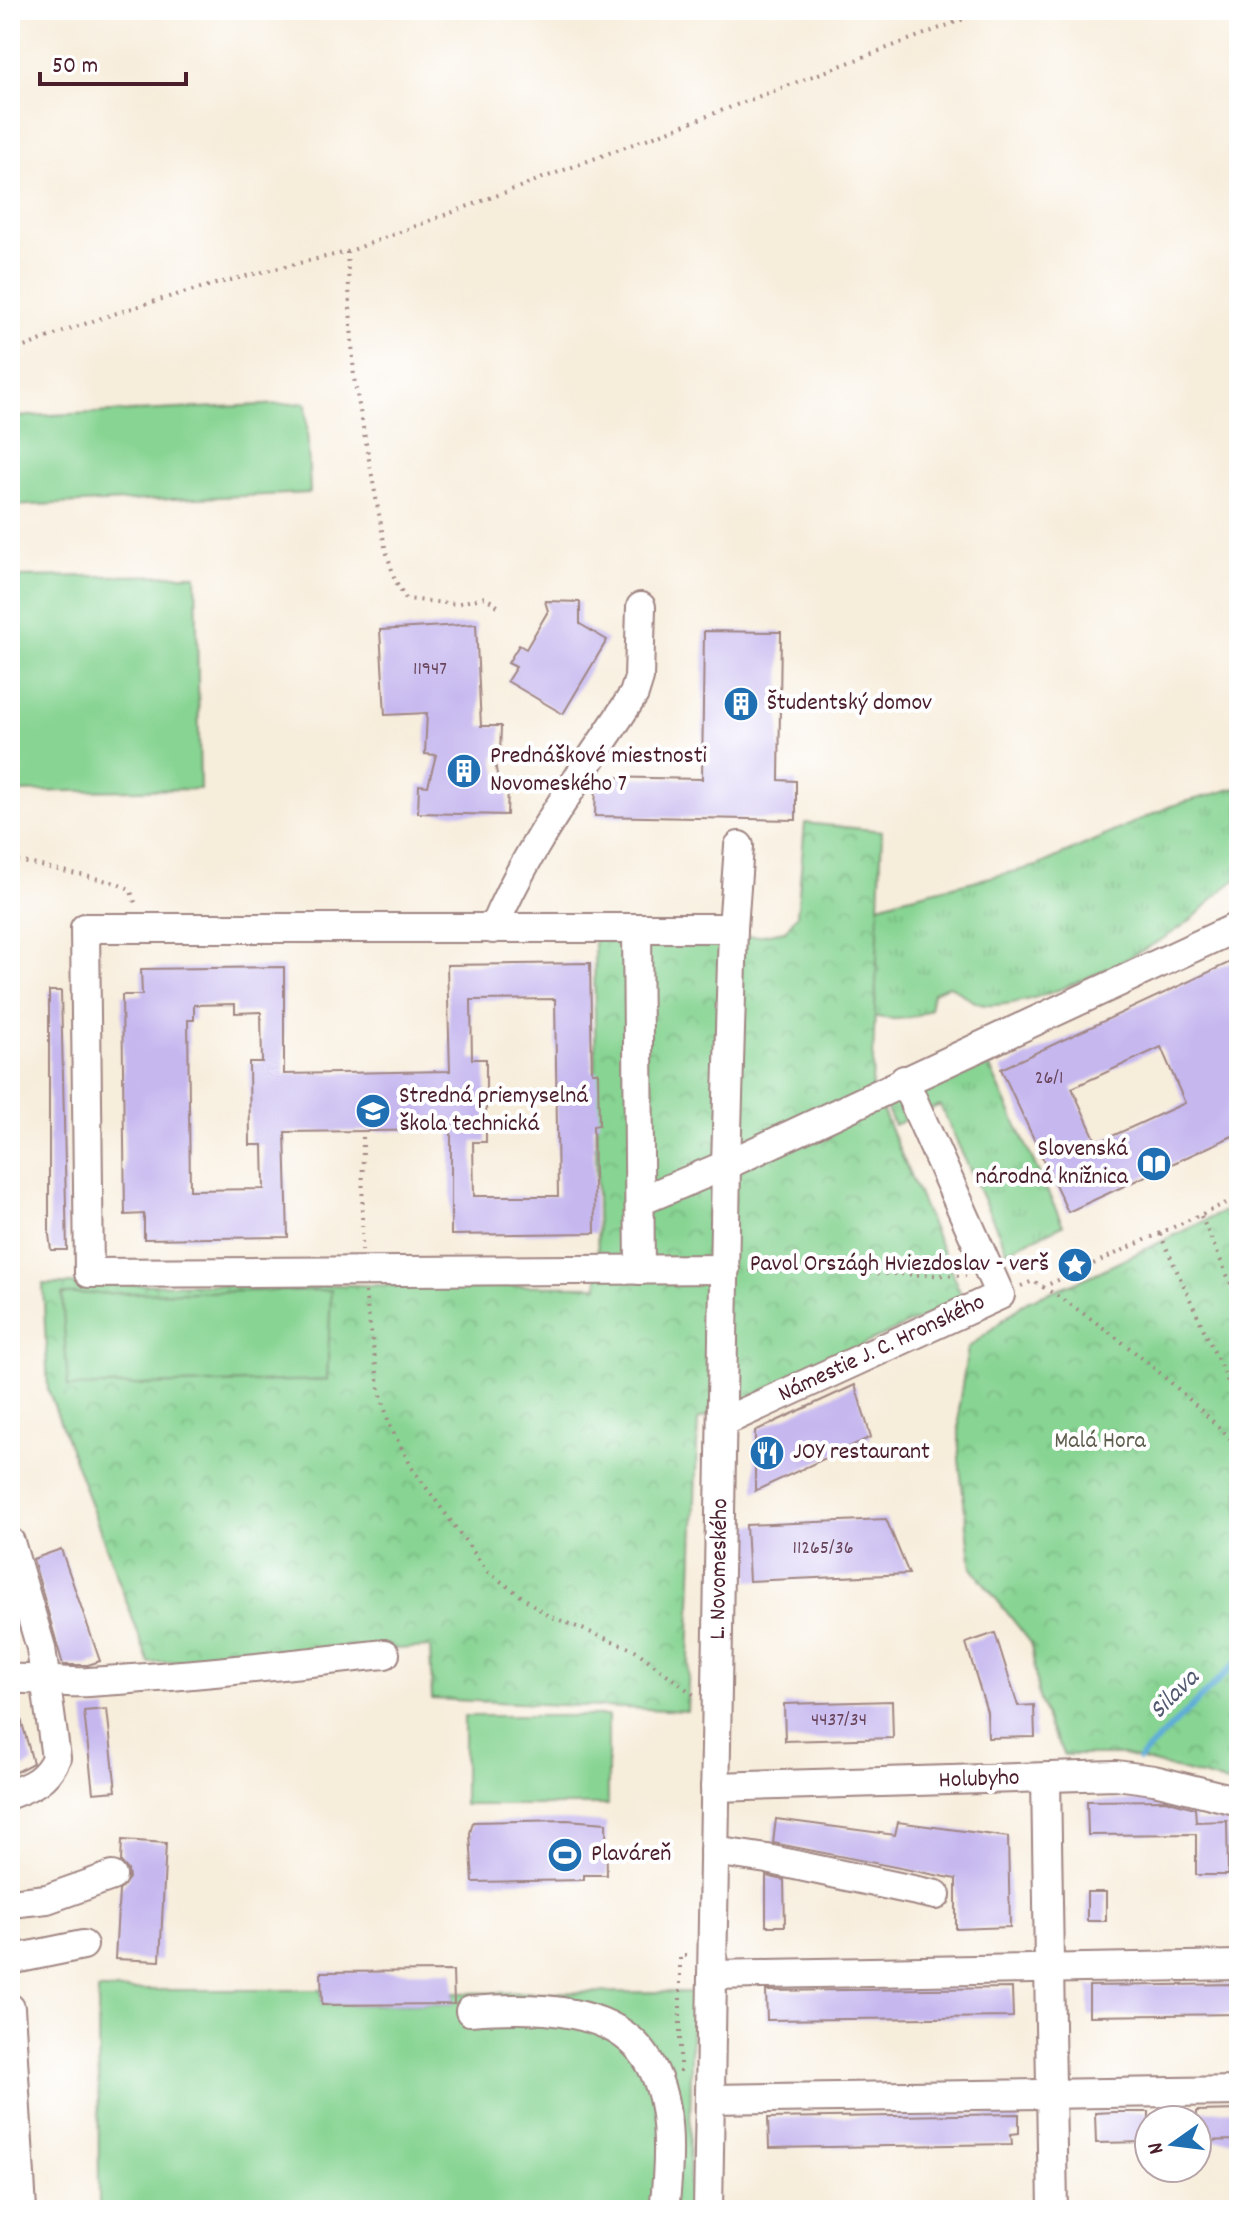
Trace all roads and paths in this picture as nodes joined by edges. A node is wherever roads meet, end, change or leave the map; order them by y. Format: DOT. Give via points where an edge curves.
graph roads {
  1 [pos="988,10"];
  2 [pos="347,252"];
  3 [pos="10,353"];
  4 [pos="641,607"];
  5 [pos="502,609"];
  6 [pos="739,846"];
  7 [pos="10,859"];
  8 [pos="1239,926"];
  9 [pos="637,928"];
  10 [pos="733,928"];
  11 [pos="139,929"];
  12 [pos="493,929"];
  13 [pos="904,1080"];
  14 [pos="726,1165"];
  15 [pos="1239,1197"];
  16 [pos="640,1201"];
  17 [pos="1200,1216"];
  18 [pos="1160,1234"];
  19 [pos="725,1269"];
  20 [pos="640,1270"];
  21 [pos="966,1276"];
  22 [pos="1043,1287"];
  23 [pos="1000,1295"];
  24 [pos="1239,1302"];
  25 [pos="379,1387"];
  26 [pos="1239,1406"];
  27 [pos="723,1422"];
  28 [pos="1239,1447"];
  29 [pos="10,1542"];
  30 [pos="385,1654"];
  31 [pos="10,1679"];
  32 [pos="48,1684"];
  33 [pos="703,1700"];
  34 [pos="1046,1778"];
  35 [pos="715,1787"];
  36 [pos="10,1794"];
  37 [pos="1239,1801"];
  38 [pos="714,1851"];
  39 [pos="112,1876"];
  40 [pos="936,1895"];
  41 [pos="10,1903"];
  42 [pos="83,1945"];
  43 [pos="10,1960"];
  44 [pos="1239,1965"];
  45 [pos="1050,1969"];
  46 [pos="712,1975"];
  47 [pos="10,2008"];
  48 [pos="470,2011"];
  49 [pos="1239,2091"];
  50 [pos="1051,2094"];
  51 [pos="710,2099"];
  52 [pos="22,2210"];
  53 [pos="664,2210"];
  54 [pos="708,2210"];
  55 [pos="1053,2210"];
  1 -- 2 [label="path"];
  2 -- 3 [label="path" via="167,299"];
  2 -- 5 [label="path" via="354,378 395,580 406,599 456,604 485,597"];
  4 -- 12 [label="street" via="634,694 542,833"];
  6 -- 10 [label="street, L. Novomeského"];
  7 -- 11 [label="path" via="130,889"];
  8 -- 13 [label="street"];
  9 -- 10 [label="street"];
  9 -- 12 [label="street"];
  9 -- 16 [label="street"];
  10 -- 14 [label="street, L. Novomeského"];
  11 -- 12 [label="street"];
  11 -- 20 [label="street" via="85,928 89,1273"];
  13 -- 14 [label="street"];
  13 -- 23 [label="street, Námestie J. C. Hronského"];
  14 -- 16 [label="street"];
  14 -- 19 [label="street, L. Novomeského"];
  15 -- 17 [label="path"];
  16 -- 20 [label="street"];
  17 -- 18 [label="path"];
  17 -- 24 [label="path"];
  18 -- 22 [label="path"];
  18 -- 26 [label="path"];
  19 -- 20 [label="street"];
  19 -- 21 [label="path"];
  19 -- 27 [label="street, L. Novomeského"];
  22 -- 23 [label="path" via="1033,1281"];
  22 -- 28 [label="path" via="1095,1319 1183,1391"];
  23 -- 27 [label="street, Námestie J. C. Hronského"];
  25 -- 33 [label="path" via="389,1424 412,1468 488,1572 547,1615 635,1650"];
  27 -- 35 [label="street, L. Novomeského"];
  29 -- 32 [label="street"];
  30 -- 32 [label="street" via="239,1672"];
  31 -- 32 [label="street" via="34,1678"];
  32 -- 36 [label="street" via="56,1758 48,1775"];
  34 -- 35 [label="street, Holubyho"];
  34 -- 37 [label="street, Holubyho" via="1116,1775"];
  34 -- 45 [label="street"];
  35 -- 38 [label="street, L. Novomeského"];
  38 -- 40 [label="street"];
  38 -- 46 [label="street, L. Novomeského"];
  39 -- 41 [label="street" via="47,1899"];
  42 -- 43 [label="street"];
  44 -- 45 [label="street"];
  45 -- 46 [label="street"];
  45 -- 50 [label="street"];
  46 -- 51 [label="street, L. Novomeského"];
  47 -- 52 [label="street"];
  48 -- 53 [label="street" via="571,2011 620,2031 642,2048 663,2090 669,2132"];
  49 -- 50 [label="street"];
  50 -- 51 [label="street"];
  50 -- 55 [label="street"];
  51 -- 54 [label="street, L. Novomeského"];
}
